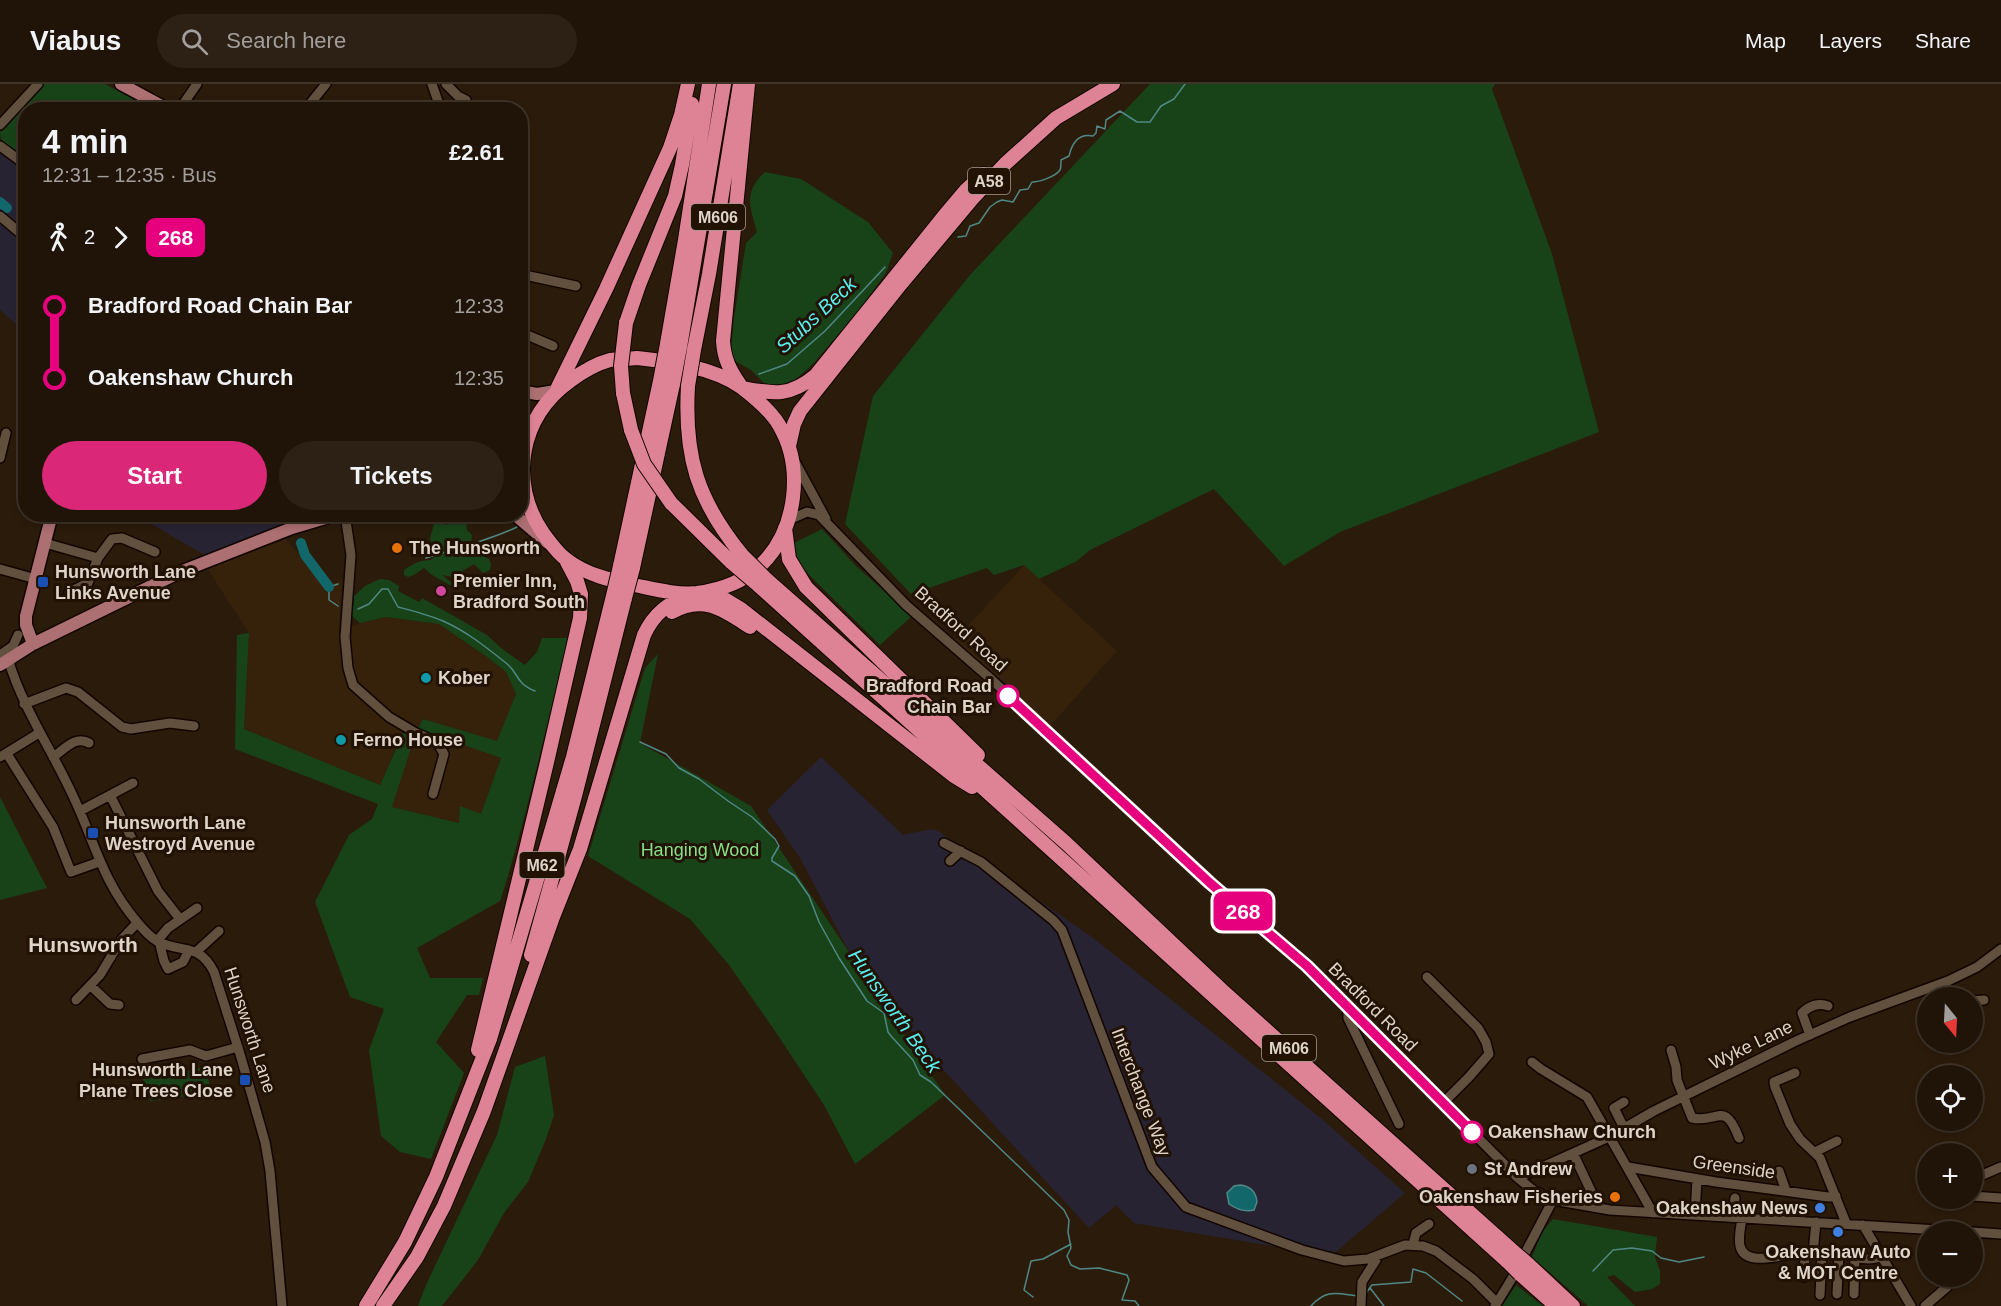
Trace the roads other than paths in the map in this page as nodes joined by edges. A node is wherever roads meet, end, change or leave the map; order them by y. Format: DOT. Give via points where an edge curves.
graph roads {
  1 [pos="38,84"];
  2 [pos="122,84"];
  3 [pos="197,84"];
  4 [pos="326,84"];
  5 [pos="432,84"];
  6 [pos="446,84"];
  7 [pos="688,84"];
  8 [pos="696,84"];
  9 [pos="709,84"];
  10 [pos="724,84"];
  11 [pos="740,84"];
  12 [pos="748,84"];
  13 [pos="1113,84"];
  14 [pos="466,100"];
  15 [pos="21,102"];
  16 [pos="157,102"];
  17 [pos="178,102"];
  18 [pos="311,102"];
  19 [pos="438,102"];
  20 [pos="18,106"];
  21 [pos="1056,118"];
  22 [pos="0,125"];
  23 [pos="0,146"];
  24 [pos="18,159"];
  25 [pos="0,216"];
  26 [pos="18,231"];
  27 [pos="528,276"];
  28 [pos="576,286"];
  29 [pos="528,335"];
  30 [pos="553,346"];
  31 [pos="680,347"];
  32 [pos="742,388"];
  33 [pos="557,390"];
  34 [pos="528,392"];
  35 [pos="6,433"];
  36 [pos="528,440"];
  37 [pos="789,450"];
  38 [pos="0,458"];
  39 [pos="528,502"];
  40 [pos="50,522"];
  41 [pos="312,522"];
  42 [pos="346,522"];
  43 [pos="522,522"];
  44 [pos="786,523"];
  45 [pos="831,529"];
  46 [pos="45,543"];
  47 [pos="155,552"];
  48 [pos="559,553"];
  49 [pos="98,558"];
  50 [pos="737,559"];
  51 [pos="0,569"];
  52 [pos="36,579"];
  53 [pos="762,582"];
  54 [pos="69,592"];
  55 [pos="696,593"];
  56 [pos="619,597"];
  57 [pos="18,635"];
  58 [pos="33,644"];
  59 [pos="3,660"];
  60 [pos="805,661"];
  61 [pos="631,680"];
  62 [pos="24,704"];
  63 [pos="194,726"];
  64 [pos="39,733"];
  65 [pos="89,743"];
  66 [pos="4,755"];
  67 [pos="53,757"];
  68 [pos="133,783"];
  69 [pos="433,794"];
  70 [pos="110,795"];
  71 [pos="1004,808"];
  72 [pos="80,811"];
  73 [pos="944,843"];
  74 [pos="1066,843"];
  75 [pos="961,851"];
  76 [pos="950,861"];
  77 [pos="99,862"];
  78 [pos="197,908"];
  79 [pos="180,919"];
  80 [pos="137,923"];
  81 [pos="219,931"];
  82 [pos="158,941"];
  83 [pos="2001,949"];
  84 [pos="193,951"];
  85 [pos="168,969"];
  86 [pos="161,977"];
  87 [pos="1427,977"];
  88 [pos="91,986"];
  89 [pos="1936,986"];
  90 [pos="76,1000"];
  91 [pos="1828,1006"];
  92 [pos="112,1007"];
  93 [pos="1348,1007"];
  94 [pos="1810,1035"];
  95 [pos="238,1047"];
  96 [pos="1671,1050"];
  97 [pos="141,1059"];
  98 [pos="1532,1062"];
  99 [pos="500,1067"];
  100 [pos="1795,1073"];
  101 [pos="1683,1098"];
  102 [pos="1624,1102"];
  103 [pos="1443,1104"];
  104 [pos="1399,1124"];
  105 [pos="1624,1128"];
  106 [pos="456,1129"];
  107 [pos="1609,1137"];
  108 [pos="1739,1138"];
  109 [pos="1838,1142"];
  110 [pos="1815,1152"];
  111 [pos="1573,1153"];
  112 [pos="1628,1167"];
  113 [pos="2001,1167"];
  114 [pos="1779,1171"];
  115 [pos="1983,1175"];
  116 [pos="1518,1178"];
  117 [pos="1697,1179"];
  118 [pos="1786,1191"];
  119 [pos="1836,1196"];
  120 [pos="1983,1197"];
  121 [pos="1735,1198"];
  122 [pos="2001,1198"];
  123 [pos="1553,1200"];
  124 [pos="1599,1208"];
  125 [pos="1653,1213"];
  126 [pos="1695,1215"];
  127 [pos="1738,1217"];
  128 [pos="1816,1222"];
  129 [pos="1846,1223"];
  130 [pos="1428,1224"];
  131 [pos="1863,1225"];
  132 [pos="1917,1228"];
  133 [pos="1983,1233"];
  134 [pos="2001,1234"];
  135 [pos="1413,1244"];
  136 [pos="1814,1253"];
  137 [pos="1839,1254"];
  138 [pos="1787,1255"];
  139 [pos="1881,1256"];
  140 [pos="1376,1257"];
  141 [pos="1511,1257"];
  142 [pos="1856,1258"];
  143 [pos="1524,1269"];
  144 [pos="1804,1277"];
  145 [pos="1947,1287"];
  146 [pos="1837,1294"];
  147 [pos="1854,1294"];
  148 [pos="1820,1295"];
  149 [pos="1360,1302"];
  150 [pos="1496,1304"];
  151 [pos="282,1306"];
  152 [pos="366,1306"];
  153 [pos="383,1306"];
  154 [pos="1556,1306"];
  155 [pos="1573,1306"];
  156 [pos="1911,1306"];
  157 [pos="1925,1306"];
  1 -- 15 [label="street"];
  2 -- 16 [label="main road"];
  3 -- 17 [label="street"];
  4 -- 18 [label="street"];
  5 -- 19 [label="street"];
  6 -- 14 [label="street"];
  7 -- 33 [label="highway" via="670,148"];
  8 -- 50 [label="highway, M606, bridge" via="675,196 626,323 621,366 623,393 644,464 671,503"];
  9 -- 31 [label="highway, M62" via="685,240"];
  10 -- 31 [label="highway, M62"];
  11 -- 31 [label="highway, M606" via="709,274"];
  12 -- 32 [label="highway" via="723,341 728,368"];
  13 -- 21 [label="highway, A58"];
  20 -- 22 [label="street"];
  21 -- 32 [label="highway, A58" via="1028,136 966,190 811,379 787,392"];
  21 -- 37 [label="highway, A58" via="972,199 900,285 800,411"];
  23 -- 24 [label="street"];
  25 -- 26 [label="street"];
  27 -- 28 [label="street"];
  29 -- 30 [label="street"];
  31 -- 50 [label="highway, M606, bridge" via="688,386 689,443 696,477"];
  31 -- 56 [label="highway, M62, bridge" via="666,383"];
  32 -- 33 [label="highway" via="723,377 682,365 637,358 590,367"];
  32 -- 37 [label="highway" via="778,424"];
  33 -- 34 [label="main road"];
  33 -- 36 [label="highway" via="538,414"];
  35 -- 38 [label="street"];
  37 -- 44 [label="highway" via="795,487"];
  37 -- 45 [label="street, Bradford Road"];
  39 -- 48 [label="highway" via="539,527"];
  40 -- 46 [label="main road"];
  41 -- 58 [label="main road" via="180,572"];
  42 -- 69 [label="street" via="351,555 345,637 353,685 388,717 437,742 444,754"];
  43 -- 48 [label="main road"];
  44 -- 45 [label="street, Bradford Road" via="801,513 811,512"];
  44 -- 55 [label="highway" via="770,554 753,572 728,585"];
  44 -- 74 [label="highway, M606" via="789,559 806,587 1020,793"];
  45 -- 93 [label="street, Bradford Road" via="906,605"];
  46 -- 49 [label="street"];
  46 -- 52 [label="main road"];
  47 -- 49 [label="street" via="122,538 112,539"];
  48 -- 55 [label="highway" via="586,572 609,580"];
  48 -- 106 [label="highway" via="579,587 580,618"];
  49 -- 54 [label="street" via="88,583"];
  50 -- 53 [label="highway, M606, bridge"];
  51 -- 52 [label="street"];
  52 -- 58 [label="main road" via="26,616"];
  53 -- 71 [label="highway, M606"];
  53 -- 74 [label="highway, M606"];
  55 -- 60 [label="highway, M606" via="719,597 734,605"];
  55 -- 61 [label="highway" via="669,604 652,619"];
  56 -- 99 [label="highway, M62" via="575,796"];
  56 -- 106 [label="highway, M62" via="519,945 490,1039"];
  57 -- 59 [label="street"];
  58 -- 59 [label="main road"];
  59 -- 62 [label="street"];
  60 -- 61 [label="highway" via="722,609 696,603 676,609 660,622"];
  60 -- 71 [label="highway, M606" via="954,776"];
  61 -- 99 [label="highway" via="580,849"];
  62 -- 63 [label="street" via="66,688 78,692 122,727 170,723"];
  62 -- 64 [label="street"];
  64 -- 66 [label="street"];
  64 -- 67 [label="street"];
  65 -- 67 [label="street" via="70,743"];
  66 -- 77 [label="street" via="53,827 71,872"];
  67 -- 72 [label="street"];
  68 -- 70 [label="street"];
  70 -- 72 [label="street"];
  70 -- 79 [label="street" via="159,891"];
  71 -- 141 [label="highway, M606" via="1434,1197"];
  72 -- 77 [label="street"];
  73 -- 75 [label="street, Interchange Way"];
  74 -- 141 [label="highway, M606"];
  75 -- 76 [label="street"];
  75 -- 140 [label="street, Interchange Way" via="981,862 1062,930 1152,1167 1186,1207 1318,1255 1344,1261"];
  77 -- 80 [label="street"];
  78 -- 79 [label="street"];
  79 -- 82 [label="street"];
  80 -- 82 [label="street"];
  80 -- 88 [label="street"];
  81 -- 84 [label="street"];
  82 -- 84 [label="street"];
  82 -- 85 [label="street"];
  83 -- 89 [label="street, Wyke Lane" via="1977,967"];
  84 -- 85 [label="street" via="183,962"];
  84 -- 95 [label="street, Hunsworth Lane" via="202,955 214,972"];
  85 -- 86 [label="street"];
  87 -- 103 [label="street" via="1478,1028 1489,1053"];
  88 -- 90 [label="street"];
  88 -- 92 [label="street"];
  89 -- 94 [label="street, Wyke Lane"];
  91 -- 94 [label="street" via="1815,1005 1802,1013"];
  93 -- 103 [label="street, Bradford Road"];
  93 -- 104 [label="street" via="1347,1018"];
  94 -- 101 [label="street, Wyke Lane"];
  95 -- 97 [label="street" via="206,1056 190,1050 161,1060"];
  95 -- 151 [label="street, Hunsworth Lane" via="270,1171"];
  96 -- 101 [label="street"];
  98 -- 107 [label="street" via="1587,1097"];
  99 -- 153 [label="highway, M62" via="444,1206 417,1257"];
  100 -- 110 [label="street" via="1774,1082 1790,1124"];
  101 -- 105 [label="street, Wyke Lane"];
  101 -- 108 [label="street" via="1692,1118 1723,1115 1730,1119"];
  102 -- 105 [label="street" via="1614,1108"];
  103 -- 116 [label="street, Bradford Road"];
  105 -- 107 [label="street, Wyke Lane"];
  106 -- 152 [label="highway, M62" via="405,1242"];
  107 -- 111 [label="street, Wyke Lane"];
  107 -- 112 [label="street"];
  109 -- 110 [label="street"];
  110 -- 119 [label="street"];
  111 -- 116 [label="street, Wyke Lane"];
  111 -- 124 [label="street"];
  112 -- 117 [label="street, Greenside"];
  112 -- 125 [label="street"];
  113 -- 115 [label="street"];
  114 -- 118 [label="street"];
  116 -- 123 [label="street, Bradford Road"];
  117 -- 118 [label="street, Greenside"];
  117 -- 126 [label="street"];
  118 -- 119 [label="street, Greenside"];
  119 -- 129 [label="street"];
  120 -- 122 [label="street"];
  121 -- 127 [label="street"];
  123 -- 124 [label="street, Bradford Road"];
  123 -- 150 [label="street"];
  124 -- 125 [label="street, Bradford Road"];
  125 -- 126 [label="street, Bradford Road"];
  126 -- 127 [label="street, Bradford Road"];
  127 -- 128 [label="street, Bradford Road"];
  127 -- 138 [label="street" via="1744,1255"];
  128 -- 129 [label="street, Bradford Road"];
  128 -- 136 [label="street"];
  129 -- 131 [label="street, Bradford Road"];
  130 -- 135 [label="street" via="1416,1233"];
  131 -- 132 [label="street, Bradford Road"];
  131 -- 139 [label="street"];
  133 -- 134 [label="street, Bradford Road"];
  135 -- 140 [label="street, Interchange Way"];
  135 -- 150 [label="street" via="1436,1251 1473,1279"];
  136 -- 137 [label="street"];
  136 -- 144 [label="street"];
  136 -- 148 [label="street"];
  137 -- 142 [label="street"];
  137 -- 146 [label="street"];
  139 -- 142 [label="street"];
  139 -- 156 [label="street"];
  140 -- 149 [label="street" via="1362,1282"];
  141 -- 143 [label="highway, M606, bridge"];
  142 -- 147 [label="street"];
  143 -- 154 [label="highway, M606"];
  143 -- 155 [label="highway, M606"];
  145 -- 157 [label="street"];
}
